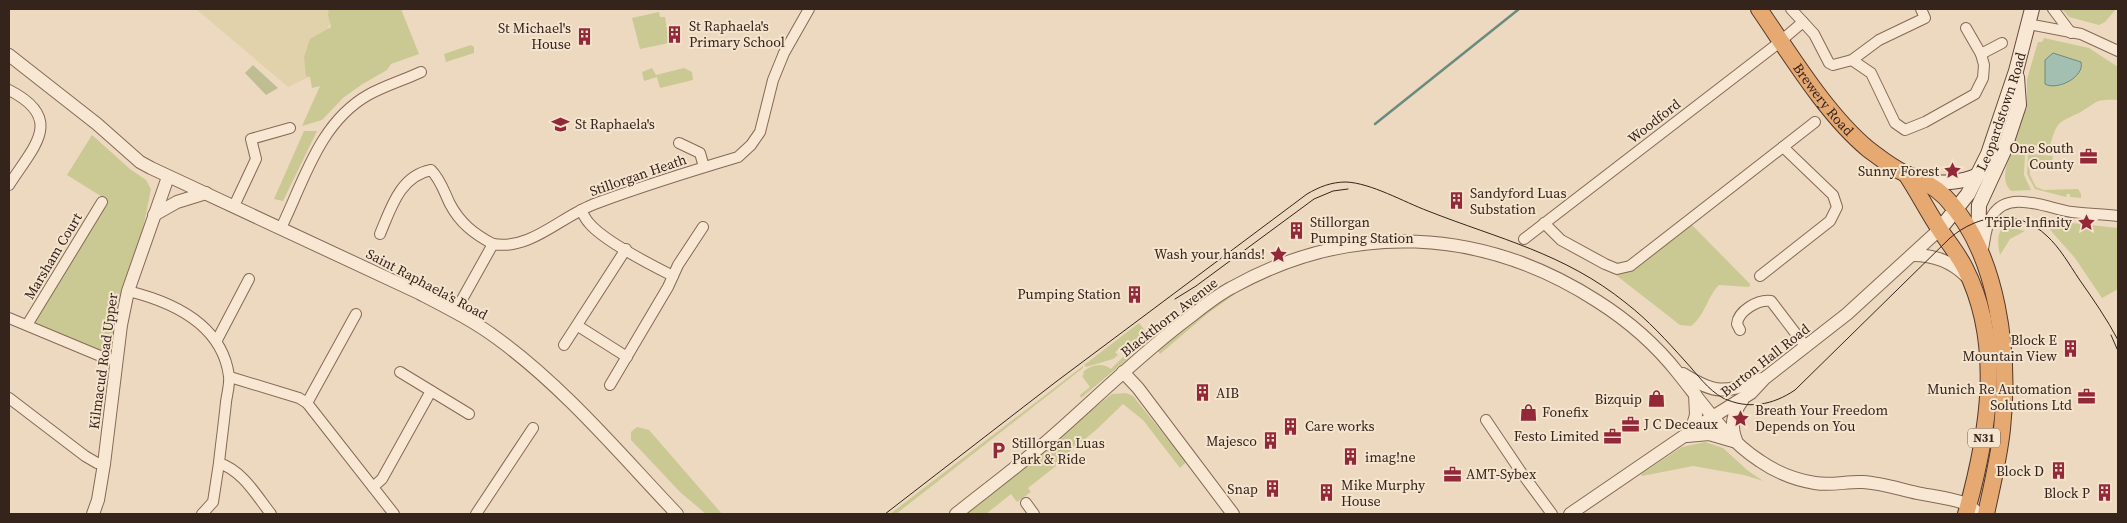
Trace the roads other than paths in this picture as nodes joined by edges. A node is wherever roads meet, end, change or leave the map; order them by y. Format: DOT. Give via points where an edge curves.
graph roads {
  1 [pos="809,9"];
  2 [pos="1759,9"];
  3 [pos="1791,9"];
  4 [pos="1921,9"];
  5 [pos="2032,9"];
  6 [pos="2053,9"];
  7 [pos="1803,22"];
  8 [pos="2028,24"];
  9 [pos="1966,28"];
  10 [pos="2071,33"];
  11 [pos="1781,41"];
  12 [pos="2002,43"];
  13 [pos="2118,51"];
  14 [pos="1981,54"];
  15 [pos="9,55"];
  16 [pos="1852,60"];
  17 [pos="2016,71"];
  18 [pos="421,72"];
  19 [pos="9,90"];
  20 [pos="1814,122"];
  21 [pos="290,128"];
  22 [pos="679,143"];
  23 [pos="1783,147"];
  24 [pos="704,167"];
  25 [pos="1906,174"];
  26 [pos="1978,175"];
  27 [pos="168,177"];
  28 [pos="1926,182"];
  29 [pos="9,185"];
  30 [pos="206,193"];
  31 [pos="102,202"];
  32 [pos="234,206"];
  33 [pos="581,210"];
  34 [pos="1956,210"];
  35 [pos="154,215"];
  36 [pos="2118,216"];
  37 [pos="1544,223"];
  38 [pos="702,227"];
  39 [pos="281,228"];
  40 [pos="1940,230"];
  41 [pos="380,234"];
  42 [pos="1524,239"];
  43 [pos="492,244"];
  44 [pos="626,249"];
  45 [pos="1980,251"];
  46 [pos="1913,255"];
  47 [pos="673,276"];
  48 [pos="1760,276"];
  49 [pos="249,279"];
  50 [pos="1970,279"];
  51 [pos="128,290"];
  52 [pos="455,312"];
  53 [pos="356,314"];
  54 [pos="9,318"];
  55 [pos="27,324"];
  56 [pos="578,326"];
  57 [pos="1740,330"];
  58 [pos="217,340"];
  59 [pos="564,345"];
  60 [pos="1806,347"];
  61 [pos="626,357"];
  62 [pos="117,361"];
  63 [pos="1677,370"];
  64 [pos="400,372"];
  65 [pos="1123,372"];
  66 [pos="230,378"];
  67 [pos="1765,378"];
  68 [pos="610,385"];
  69 [pos="431,392"];
  70 [pos="1694,394"];
  71 [pos="1745,397"];
  72 [pos="9,398"];
  73 [pos="307,403"];
  74 [pos="469,414"];
  75 [pos="1713,417"];
  76 [pos="1486,420"];
  77 [pos="533,428"];
  78 [pos="1688,433"];
  79 [pos="1736,442"];
  80 [pos="219,463"];
  81 [pos="104,464"];
  82 [pos="373,487"];
  83 [pos="1026,502"];
  84 [pos="1971,511"];
  85 [pos="93,514"];
  86 [pos="202,514"];
  87 [pos="271,514"];
  88 [pos="394,514"];
  89 [pos="476,514"];
  90 [pos="677,514"];
  91 [pos="956,514"];
  92 [pos="1034,514"];
  93 [pos="1233,514"];
  94 [pos="1552,514"];
  95 [pos="1570,514"];
  96 [pos="1986,514"];
  1 -- 24 [label="street, Stillorgan Heath" via="776,71 760,132 738,157"];
  2 -- 11 [label="highway, Brewery Road / N31"];
  3 -- 7 [label="street"];
  4 -- 16 [label="street" via="1926,18 1879,40"];
  5 -- 8 [label="main road, Leopardstown Road"];
  6 -- 10 [label="street"];
  7 -- 11 [label="street, Woodford"];
  7 -- 16 [label="street" via="1814,34 1829,63 1833,65"];
  8 -- 10 [label="street"];
  8 -- 17 [label="main road, Leopardstown Road"];
  9 -- 14 [label="street"];
  10 -- 13 [label="street" via="2097,40"];
  11 -- 25 [label="highway, Brewery Road / N31" via="1847,128 1881,159"];
  11 -- 37 [label="street, Woodford"];
  12 -- 14 [label="street"];
  14 -- 16 [label="street" via="1983,78 1975,94 1905,130 1895,123 1871,73"];
  15 -- 27 [label="street" via="98,124 140,162"];
  17 -- 26 [label="main road, Leopardstown Road"];
  17 -- 45 [label="main road" via="2019,105 2003,153 1979,206"];
  18 -- 39 [label="street" via="369,94 334,122 322,140"];
  19 -- 29 [label="street" via="33,107 42,125 42,133"];
  20 -- 23 [label="street"];
  21 -- 32 [label="street" via="251,139 256,159"];
  22 -- 24 [label="street, Stillorgan Heath" via="700,153"];
  23 -- 37 [label="street" via="1624,268 1611,267 1561,240"];
  23 -- 48 [label="street" via="1833,195 1837,207 1830,221"];
  24 -- 33 [label="street, Stillorgan Heath"];
  25 -- 28 [label="highway, Brewery Road / N31"];
  25 -- 40 [label="highway, Brewery Road / N31"];
  26 -- 28 [label="main road" via="1951,183"];
  26 -- 34 [label="main road, Leopardstown Road"];
  27 -- 30 [label="street, Saint Raphaela’s Road"];
  27 -- 35 [label="street, Kilmacud Road Upper"];
  28 -- 34 [label="highway, Brewery Road / N31"];
  30 -- 32 [label="street, Saint Raphaela’s Road"];
  30 -- 35 [label="street" via="177,202"];
  31 -- 55 [label="street, Marsham Court"];
  32 -- 39 [label="street, Saint Raphaela’s Road"];
  33 -- 43 [label="street, Stillorgan Heath" via="525,241"];
  33 -- 44 [label="street, Stillorgan Heath" via="589,224"];
  34 -- 40 [label="main road, Leopardstown Road"];
  34 -- 45 [label="highway, N31" via="1966,222"];
  35 -- 51 [label="street, Kilmacud Road Upper"];
  36 -- 45 [label="street" via="2072,212 2026,202 2010,203 1992,216"];
  37 -- 42 [label="street, Woodford"];
  38 -- 47 [label="street"];
  39 -- 52 [label="street, Saint Raphaela’s Road"];
  40 -- 46 [label="street, Burton Hall Road"];
  40 -- 50 [label="highway, N31"];
  41 -- 43 [label="street" via="401,190 421,172 431,170 438,176 462,223"];
  43 -- 52 [label="street"];
  44 -- 47 [label="street, Stillorgan Heath"];
  44 -- 56 [label="street"];
  45 -- 96 [label="highway, N31" via="1997,310 2003,363 2002,428"];
  46 -- 50 [label="street" via="1930,256 1951,264"];
  46 -- 60 [label="street, Burton Hall Road"];
  47 -- 61 [label="street"];
  49 -- 58 [label="street"];
  50 -- 84 [label="highway, N31" via="1983,316 1989,370 1983,444"];
  51 -- 58 [label="street" via="157,298 181,310 209,330"];
  51 -- 62 [label="street, Kilmacud Road Upper"];
  52 -- 90 [label="street, Saint Raphaela’s Road" via="498,339 542,375"];
  53 -- 73 [label="street"];
  54 -- 55 [label="street"];
  55 -- 62 [label="street"];
  56 -- 59 [label="street"];
  56 -- 61 [label="street"];
  57 -- 60 [label="street" via="1737,324 1740,316 1759,301 1771,301"];
  58 -- 66 [label="street"];
  60 -- 67 [label="street, Burton Hall Road"];
  61 -- 68 [label="street"];
  62 -- 81 [label="street, Kilmacud Road Upper"];
  63 -- 65 [label="street, Blackthorn Avenue" via="1622,318 1523,262 1457,244 1384,240 1290,260 1228,289"];
  63 -- 67 [label="street, Blackthorn Avenue" via="1710,389 1733,389"];
  63 -- 70 [label="street, Blackthorn Avenue"];
  64 -- 69 [label="street"];
  65 -- 91 [label="street, Blackthorn Avenue" via="1044,444"];
  65 -- 93 [label="street"];
  66 -- 73 [label="street"];
  66 -- 80 [label="street"];
  67 -- 71 [label="street, Burton Hall Road"];
  69 -- 74 [label="street"];
  69 -- 82 [label="street" via="382,479"];
  70 -- 75 [label="street, Blackthorn Avenue"];
  70 -- 78 [label="street" via="1696,415"];
  71 -- 75 [label="street, Burton Hall Road"];
  71 -- 79 [label="street" via="1734,416"];
  72 -- 81 [label="street" via="85,456"];
  73 -- 82 [label="street"];
  75 -- 78 [label="street, Burton Hall Road"];
  75 -- 79 [label="street, Blackthorn Avenue"];
  76 -- 94 [label="street"];
  77 -- 89 [label="street"];
  78 -- 79 [label="street" via="1709,434"];
  78 -- 95 [label="street, Burton Hall Road"];
  79 -- 84 [label="street" via="1772,469 1807,482 1828,485 1864,482"];
  80 -- 86 [label="street" via="213,502"];
  80 -- 87 [label="street" via="240,475"];
  81 -- 85 [label="street, Kilmacud Road Upper"];
  82 -- 88 [label="street"];
  83 -- 92 [label="street"];
}
